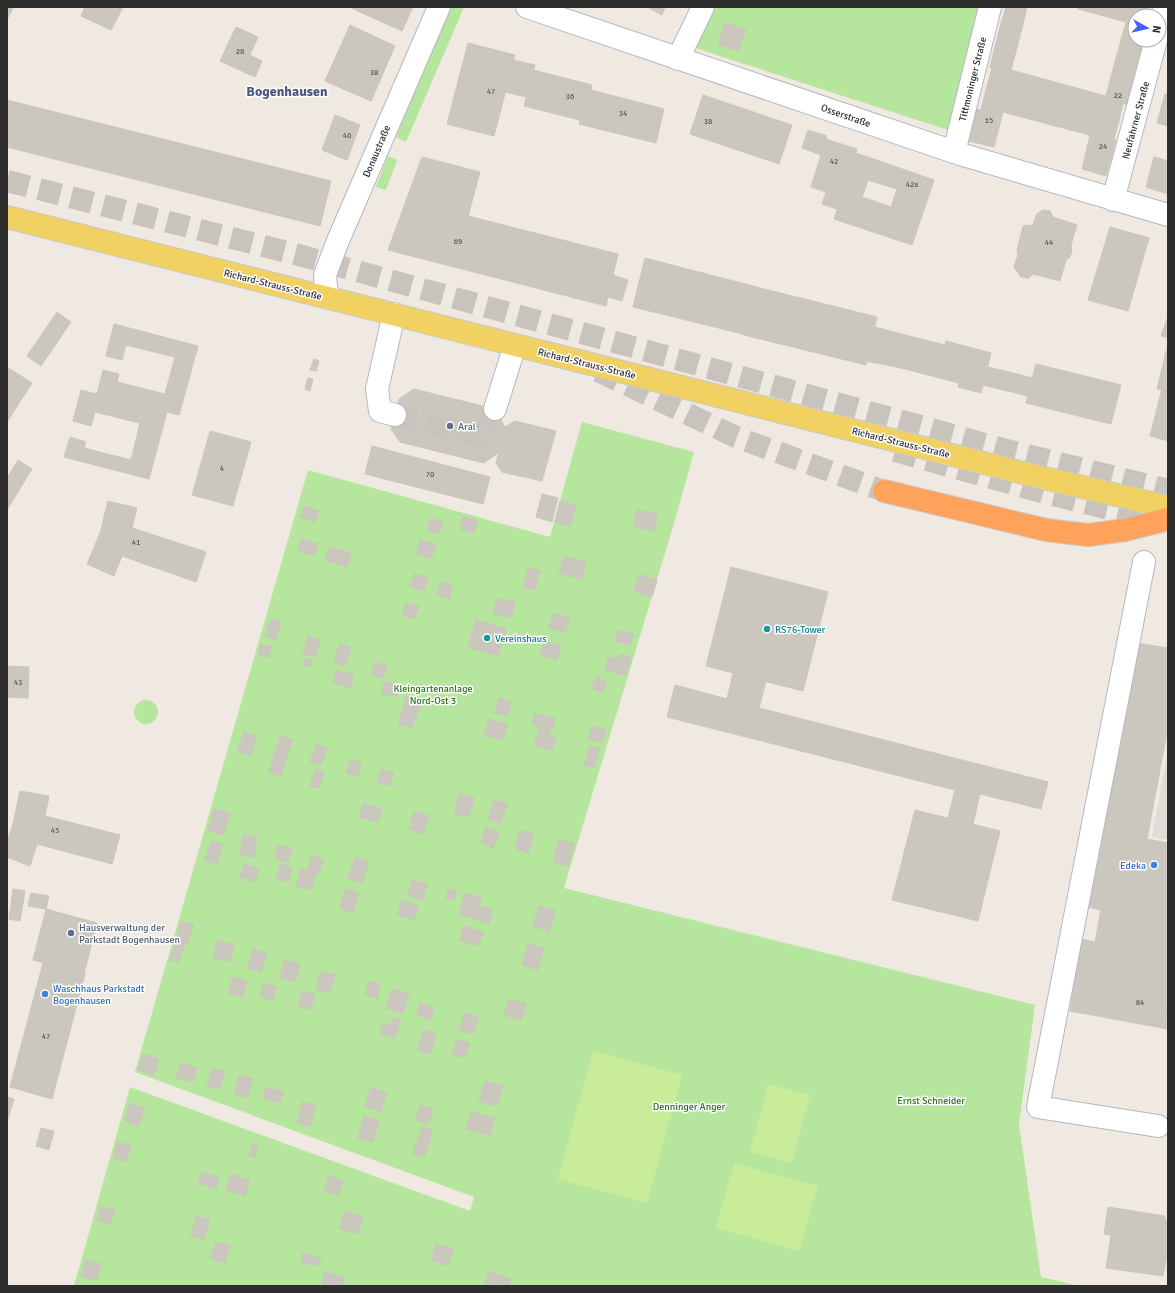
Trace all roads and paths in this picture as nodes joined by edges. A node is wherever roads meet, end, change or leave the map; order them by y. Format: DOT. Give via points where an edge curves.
graph roads {
  1 [pos="439,7"];
  2 [pos="527,7"];
  3 [pos="703,7"];
  4 [pos="990,7"];
  5 [pos="1154,48"];
  6 [pos="678,59"];
  7 [pos="954,152"];
  8 [pos="1113,200"];
  9 [pos="1168,215"];
  10 [pos="7,217"];
  11 [pos="328,298"];
  12 [pos="394,314"];
  13 [pos="515,344"];
  14 [pos="495,409"];
  15 [pos="395,414"];
  16 [pos="884,491"];
  17 [pos="1168,506"];
  18 [pos="1168,519"];
  19 [pos="1144,562"];
  20 [pos="1158,1126"];
  1 -- 11 [label="street, Donaustraße" via="325,275"];
  2 -- 6 [label="street, Osserstraße"];
  3 -- 6 [label="street"];
  4 -- 7 [label="street, Tittmoninger Straße"];
  5 -- 8 [label="street, Neufahrner Straße"];
  6 -- 7 [label="street, Osserstraße"];
  7 -- 8 [label="street, Osserstraße"];
  8 -- 9 [label="street, Osserstraße"];
  10 -- 11 [label="main road, Richard-Strauss-Straße"];
  11 -- 12 [label="main road, Richard-Strauss-Straße"];
  12 -- 13 [label="main road, Richard-Strauss-Straße"];
  12 -- 15 [label="street" via="377,389 380,411"];
  13 -- 14 [label="street"];
  13 -- 17 [label="main road, Richard-Strauss-Straße" via="1031,475"];
  16 -- 18 [label="highway" via="1046,530 1088,535 1125,530"];
  19 -- 20 [label="street" via="1038,1106"];
}
